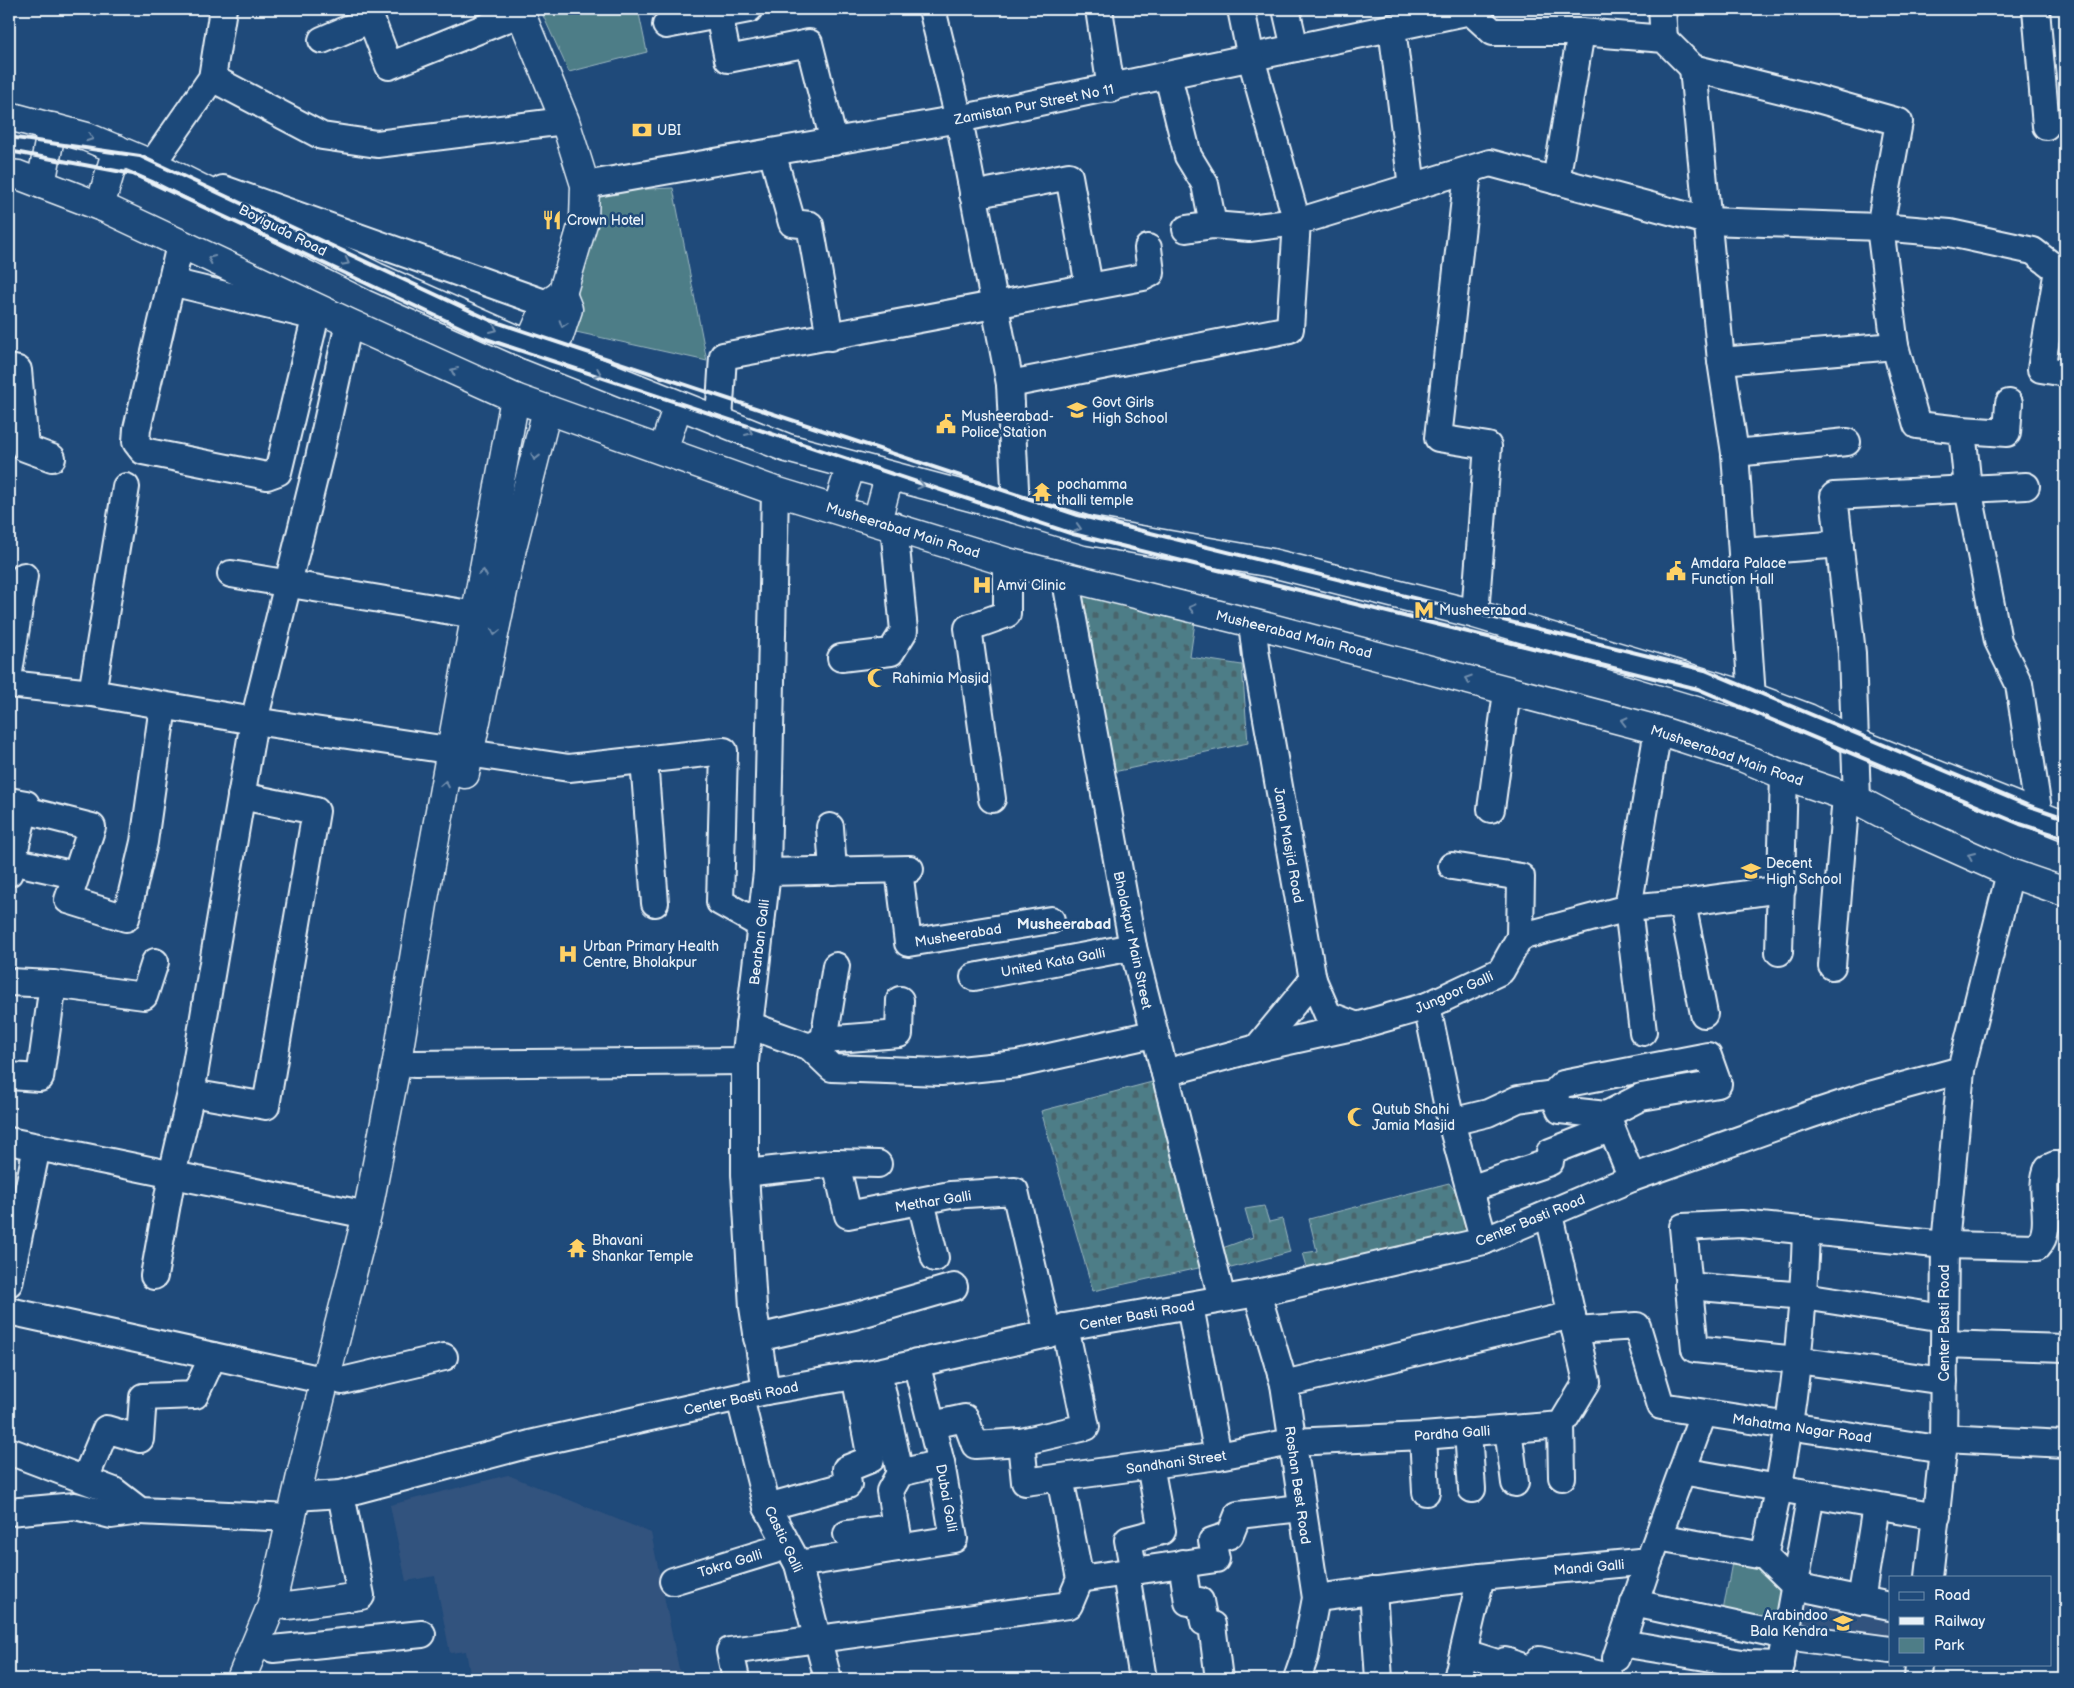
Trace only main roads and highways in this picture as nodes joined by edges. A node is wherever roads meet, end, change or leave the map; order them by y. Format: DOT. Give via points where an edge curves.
graph roads {
  1 [pos="520,11"];
  2 [pos="9,116"];
  3 [pos="52,128"];
  4 [pos="117,149"];
  5 [pos="9,174"];
  6 [pos="41,184"];
  7 [pos="100,206"];
  8 [pos="541,350"];
  9 [pos="515,398"];
  10 [pos="678,405"];
  11 [pos="547,410"];
  12 [pos="663,450"];
  13 [pos="851,466"];
  14 [pos="890,477"];
  15 [pos="837,509"];
  16 [pos="886,524"];
  17 [pos="460,752"];
  18 [pos="2065,826"];
  19 [pos="2065,892"];
  20 [pos="334,1381"];
  21 [pos="299,1504"];
  22 [pos="242,1679"];
  23 [pos="258,1679"];
  1 -- 8 [label="main road" via="565,120 585,185 584,220 554,299"];
  2 -- 3 [label="main road, Boyiguda Road"];
  3 -- 4 [label="main road, Boyiguda Road, one-way" via="87,136"];
  3 -- 6 [label="main road"];
  4 -- 7 [label="main road"];
  4 -- 8 [label="main road, Boyiguda Road, one-way" via="376,277"];
  5 -- 6 [label="main road"];
  6 -- 7 [label="main road"];
  9 -- 7 [label="main road, one-way" via="349,324 234,284 180,245"];
  8 -- 10 [label="main road, one-way"];
  9 -- 11 [label="main road, Musheerabad Main Road"];
  17 -- 9 [label="main road, one-way" via="476,615"];
  10 -- 12 [label="main road"];
  10 -- 13 [label="main road, one-way" via="787,448"];
  11 -- 12 [label="main road, Musheerabad Main Road"];
  11 -- 17 [label="main road, one-way"];
  12 -- 15 [label="main road, Musheerabad Main Road" via="775,491"];
  13 -- 14 [label="main road"];
  13 -- 15 [label="main road"];
  14 -- 16 [label="main road"];
  14 -- 18 [label="main road, one-way" via="1089,531 1272,563 1475,614 1752,697 1808,718 1857,743"];
  15 -- 16 [label="main road, Musheerabad Main Road"];
  19 -- 16 [label="main road, Musheerabad Main Road, one-way" via="2010,873 1852,798 1658,730 1007,562"];
  20 -- 17 [label="main road, one-way" via="397,1061 423,904"];
  17 -- 20 [label="main road" via="414,1064 384,1219"];
  20 -- 21 [label="main road"];
  21 -- 22 [label="main road" via="271,1607"];
  21 -- 23 [label="main road" via="287,1606 273,1649"];
}
